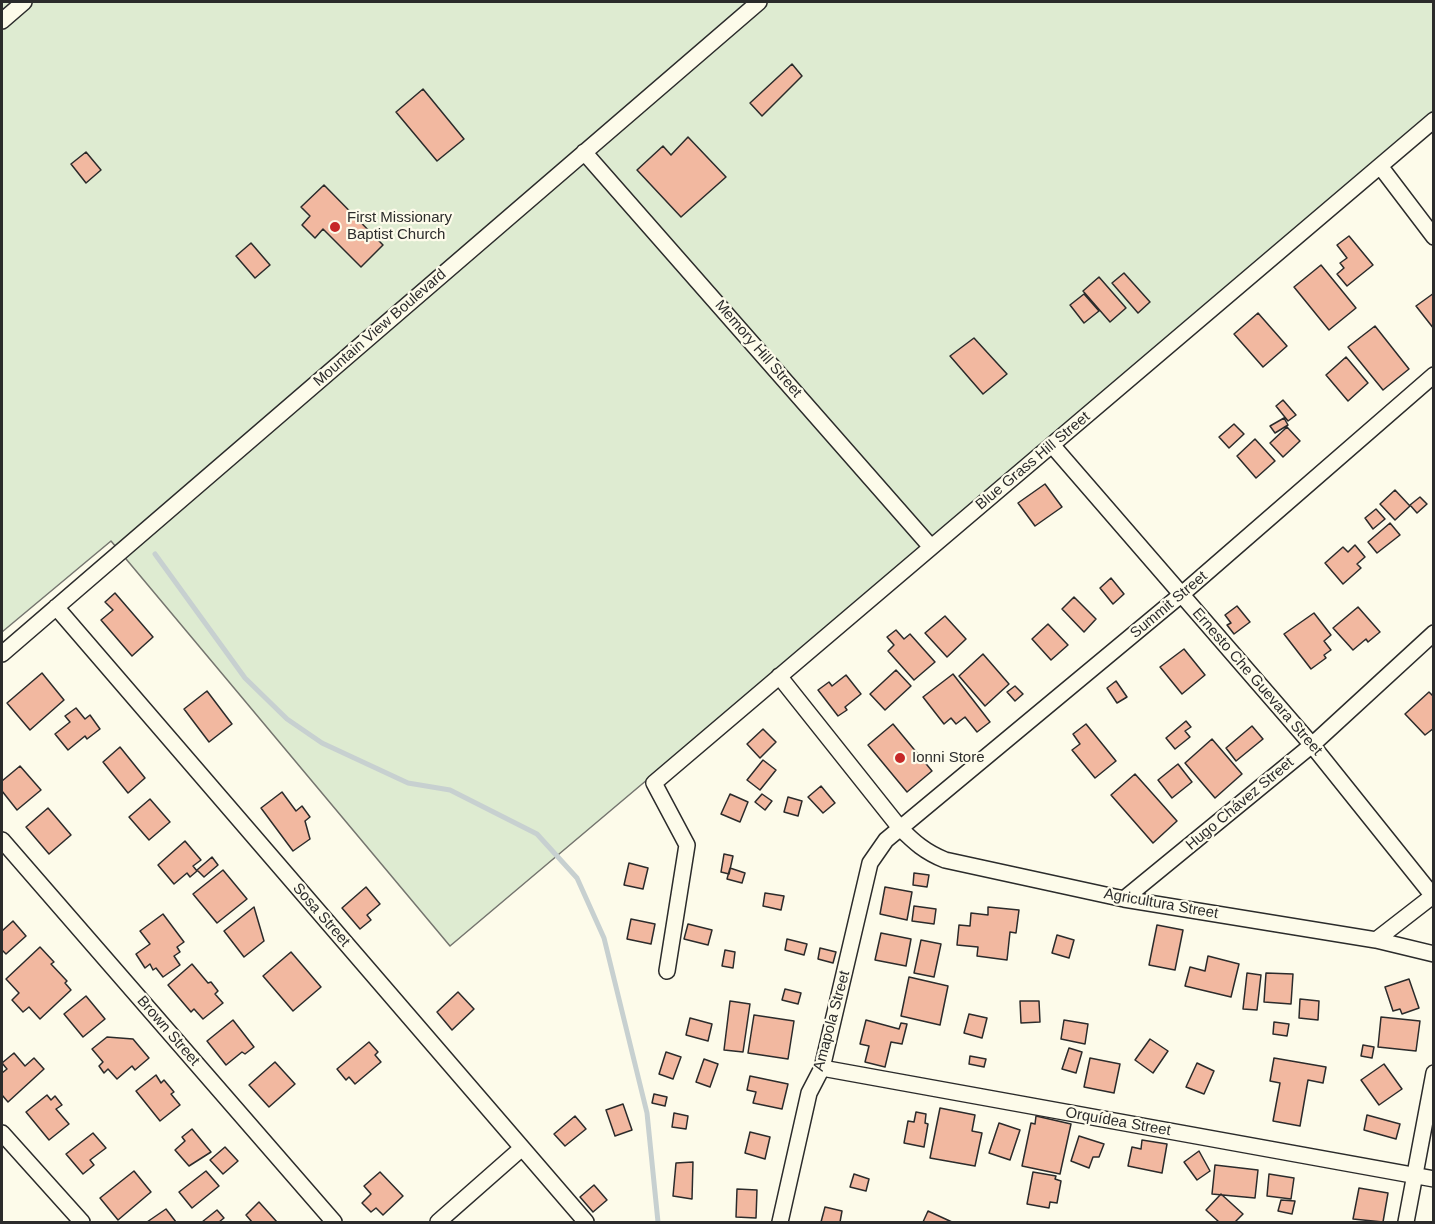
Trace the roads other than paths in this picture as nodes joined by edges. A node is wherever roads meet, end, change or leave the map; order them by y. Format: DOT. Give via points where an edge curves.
graph roads {
  1 [pos="24,2"];
  2 [pos="759,2"];
  3 [pos="2,21"];
  4 [pos="1434,120"];
  5 [pos="584,152"];
  6 [pos="1380,166"];
  7 [pos="1434,237"];
  8 [pos="1434,375"];
  9 [pos="1052,446"];
  10 [pos="931,547"];
  11 [pos="1182,594"];
  12 [pos="56,608"];
  13 [pos="1434,633"];
  14 [pos="2,654"];
  15 [pos="779,676"];
  16 [pos="1312,745"];
  17 [pos="900,828"];
  18 [pos="2,840"];
  19 [pos="1433,896"];
  20 [pos="1124,899"];
  21 [pos="1376,940"];
  22 [pos="1434,954"];
  23 [pos="667,971"];
  24 [pos="822,1068"];
  25 [pos="1434,1073"];
  26 [pos="2,1133"];
  27 [pos="522,1148"];
  28 [pos="1414,1176"];
  29 [pos="1434,1179"];
  30 [pos="82,1222"];
  31 [pos="334,1222"];
  32 [pos="438,1222"];
  33 [pos="586,1222"];
  34 [pos="780,1222"];
  35 [pos="1406,1222"];
  1 -- 3 [label="street"];
  2 -- 5 [label="street, Mountain View Boulevard"];
  4 -- 6 [label="street, Blue Grass Hill Street"];
  5 -- 10 [label="street, Memory Hill Street"];
  5 -- 12 [label="street, Mountain View Boulevard"];
  6 -- 7 [label="street"];
  6 -- 9 [label="street, Blue Grass Hill Street"];
  8 -- 11 [label="street, Summit Street"];
  9 -- 10 [label="street, Blue Grass Hill Street"];
  9 -- 11 [label="street, Ernesto Che Guevara Street"];
  10 -- 15 [label="street, Blue Grass Hill Street"];
  11 -- 16 [label="street, Ernesto Che Guevara Street"];
  11 -- 17 [label="street, Summit Street"];
  12 -- 14 [label="street, Mountain View Boulevard"];
  12 -- 27 [label="street, Sosa Street"];
  13 -- 16 [label="street, Hugo Chávez Street"];
  15 -- 17 [label="street"];
  15 -- 23 [label="street, Blue Grass Hill Street" via="654,783 687,845"];
  16 -- 19 [label="street, Ernesto Che Guevara Street"];
  16 -- 20 [label="street, Hugo Chávez Street"];
  17 -- 20 [label="street, Agricultura Street" via="919,847 945,860"];
  17 -- 24 [label="street, Amapola Street" via="870,863"];
  18 -- 31 [label="street, Brown Street"];
  19 -- 21 [label="street"];
  20 -- 21 [label="street, Agricultura Street"];
  21 -- 22 [label="street, Agricultura Street"];
  24 -- 28 [label="street, Orquídea Street"];
  24 -- 34 [label="street, Amapola Street" via="809,1093"];
  25 -- 28 [label="street"];
  26 -- 30 [label="street"];
  27 -- 32 [label="street"];
  27 -- 33 [label="street, Sosa Street"];
  28 -- 29 [label="street, Orquídea Street"];
  28 -- 35 [label="street"];
}
